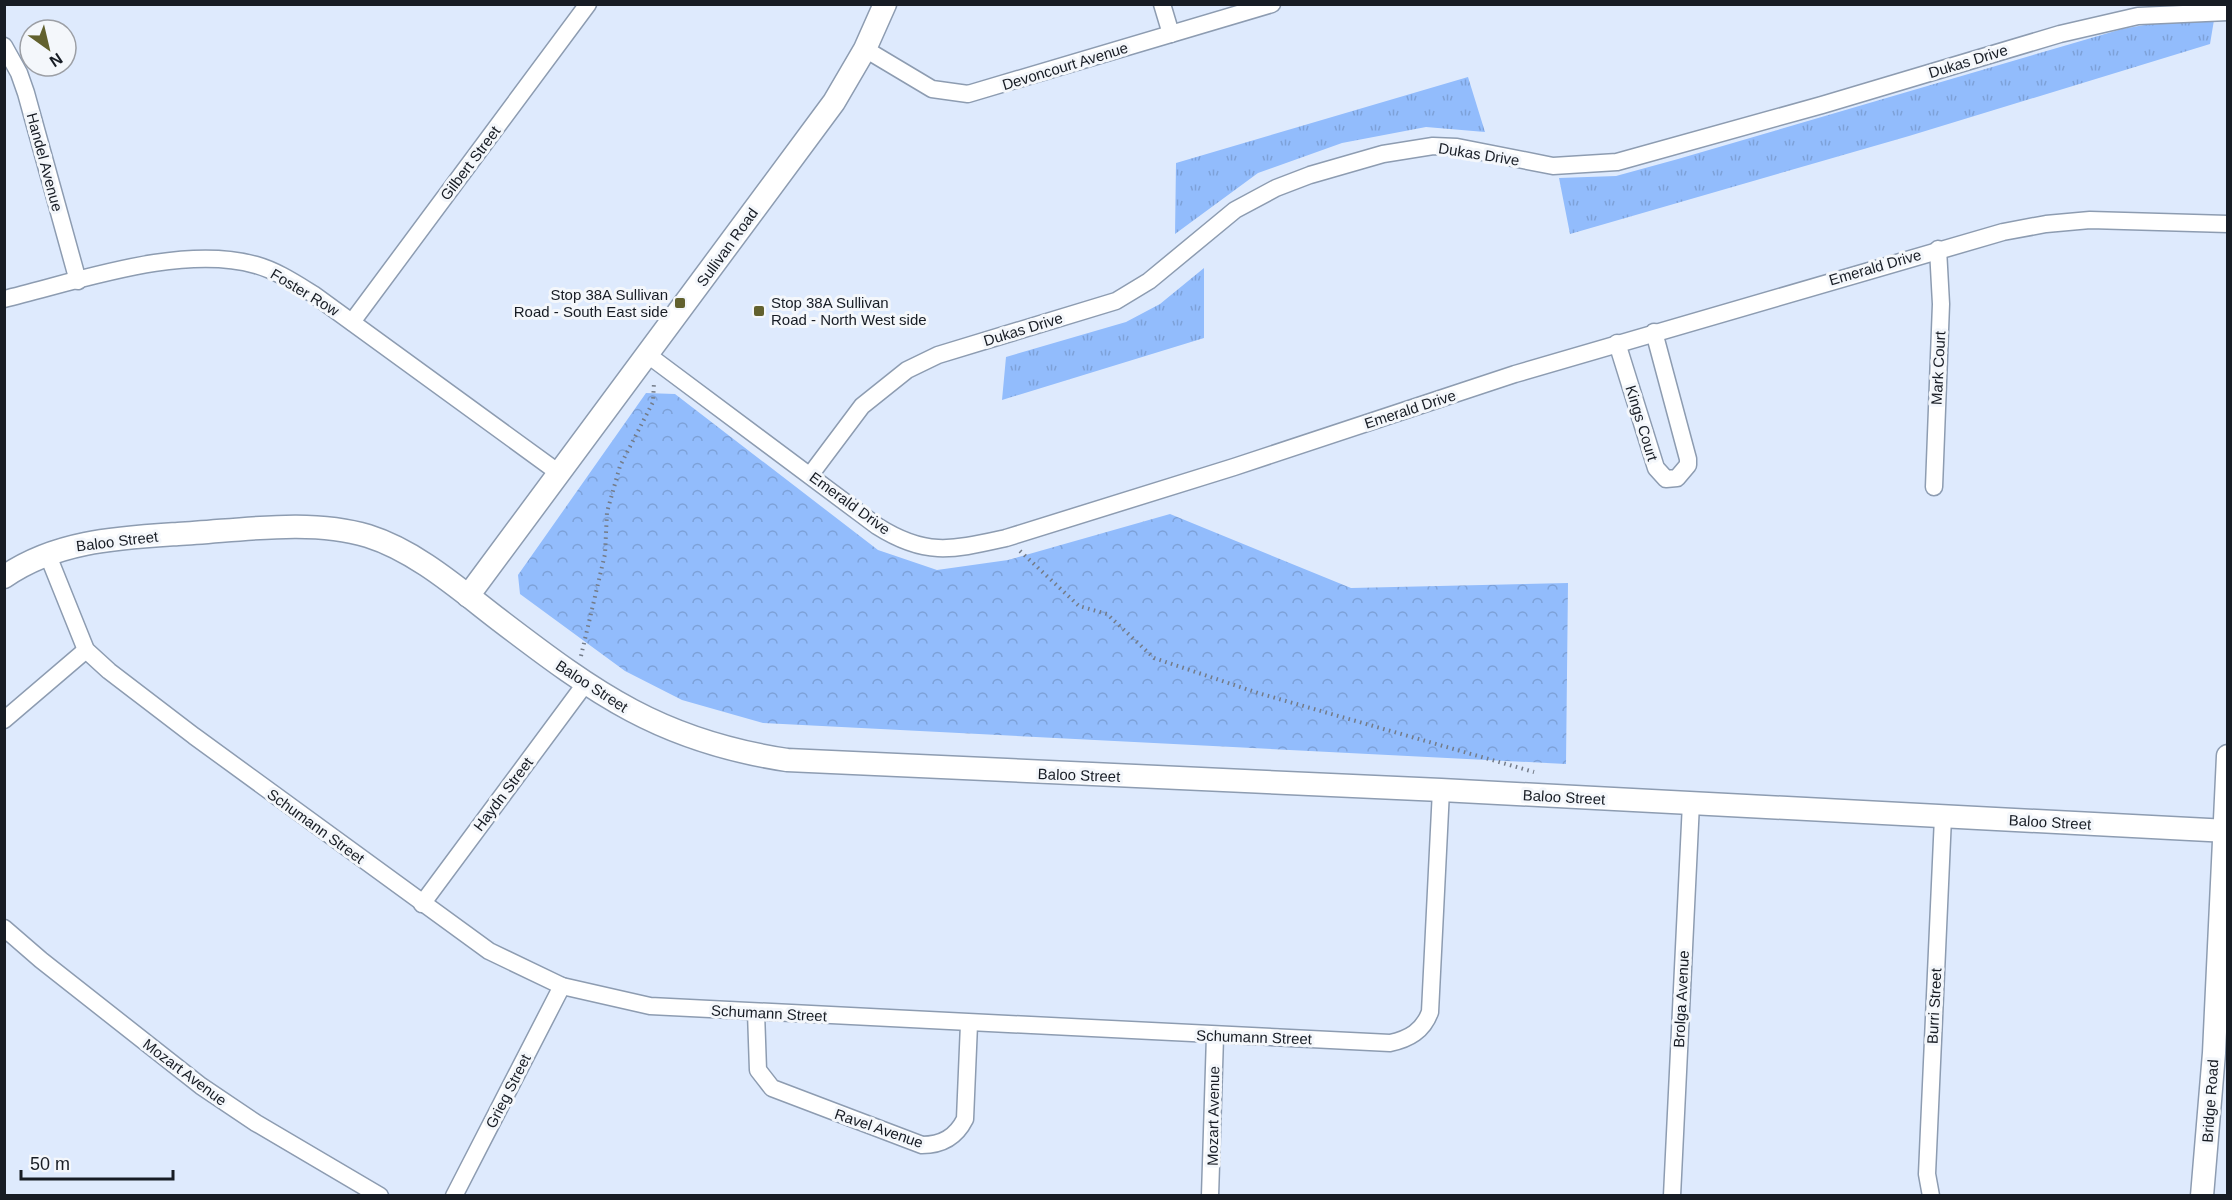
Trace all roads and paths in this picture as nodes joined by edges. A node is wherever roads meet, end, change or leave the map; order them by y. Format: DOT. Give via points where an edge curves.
graph roads {
  1 [pos="588,4"];
  2 [pos="885,4"];
  3 [pos="1162,4"];
  4 [pos="1272,4"];
  5 [pos="2228,12"];
  6 [pos="1171,34"];
  7 [pos="4,46"];
  8 [pos="865,49"];
  9 [pos="2228,224"];
  10 [pos="1938,249"];
  11 [pos="78,281"];
  12 [pos="4,299"];
  13 [pos="352,322"];
  14 [pos="1654,332"];
  15 [pos="1617,343"];
  16 [pos="648,355"];
  17 [pos="559,473"];
  18 [pos="811,474"];
  19 [pos="1934,487"];
  20 [pos="1006,538"];
  21 [pos="47,553"];
  22 [pos="4,577"];
  23 [pos="468,596"];
  24 [pos="86,650"];
  25 [pos="578,680"];
  26 [pos="4,720"];
  27 [pos="2228,756"];
  28 [pos="1442,790"];
  29 [pos="1557,796"];
  30 [pos="1690,803"];
  31 [pos="1943,817"];
  32 [pos="2226,830"];
  33 [pos="422,904"];
  34 [pos="4,928"];
  35 [pos="562,986"];
  36 [pos="756,1012"];
  37 [pos="969,1024"];
  38 [pos="1215,1036"];
  39 [pos="380,1196"];
  40 [pos="454,1196"];
  41 [pos="1210,1196"];
  42 [pos="1672,1196"];
  43 [pos="1931,1196"];
  44 [pos="2202,1196"];
  1 -- 13 [label="street, Gilbert Street"];
  2 -- 8 [label="street, Sullivan Road"];
  3 -- 6 [label="street"];
  4 -- 6 [label="street, Devoncourt Avenue"];
  5 -- 18 [label="street, Dukas Drive" via="2138,16 2060,34 1617,162 1552,166 1433,146 1383,154 1310,175 1235,210 1149,281 1116,301 938,355 907,370 862,406"];
  6 -- 8 [label="street, Devoncourt Avenue" via="961,94 932,89"];
  7 -- 11 [label="street, Handel Avenue" via="26,93"];
  8 -- 16 [label="street, Sullivan Road" via="834,102"];
  9 -- 10 [label="street, Emerald Drive" via="2061,222"];
  10 -- 14 [label="street, Emerald Drive"];
  10 -- 19 [label="street, Mark Court" via="1941,304"];
  11 -- 12 [label="street, Foster Row"];
  11 -- 13 [label="street, Foster Row" via="175,260 240,261 288,278"];
  13 -- 17 [label="street, Foster Row"];
  14 -- 15 [label="street, Emerald Drive"];
  14 -- 15 [label="street, Kings Court" via="1688,459 1677,478 1666,479 1656,468"];
  15 -- 20 [label="street, Emerald Drive"];
  16 -- 17 [label="street, Sullivan Road"];
  16 -- 18 [label="street, Emerald Drive"];
  16 -- 25 [label="path" via="655,389 653,402 620,466 607,512 605,554"];
  17 -- 23 [label="street, Sullivan Road"];
  18 -- 20 [label="street, Emerald Drive" via="877,526 907,541 950,550"];
  20 -- 29 [label="path" via="1079,606 1107,614 1154,658 1258,693 1553,778"];
  21 -- 22 [label="street, Baloo Street"];
  21 -- 23 [label="street, Baloo Street" via="138,536 322,529 352,532 382,542 419,562"];
  21 -- 24 [label="street, Schumann Street"];
  23 -- 25 [label="street, Baloo Street"];
  24 -- 26 [label="street"];
  24 -- 33 [label="street, Schumann Street" via="194,736"];
  25 -- 28 [label="street, Baloo Street" via="641,717 684,736 732,751 787,760"];
  25 -- 33 [label="street, Haydn Street"];
  27 -- 32 [label="street, Bridge Road"];
  28 -- 29 [label="street, Baloo Street"];
  28 -- 38 [label="street, Schumann Street" via="1430,1012 1420,1029 1390,1043"];
  29 -- 30 [label="street, Baloo Street"];
  30 -- 31 [label="street, Baloo Street"];
  30 -- 42 [label="street, Brolga Avenue"];
  31 -- 32 [label="street, Baloo Street"];
  31 -- 43 [label="street, Burri Street" via="1927,1174"];
  32 -- 44 [label="street, Bridge Road"];
  33 -- 35 [label="street, Schumann Street" via="489,951"];
  34 -- 39 [label="street, Mozart Avenue" via="201,1086 255,1123"];
  35 -- 36 [label="street, Schumann Street" via="650,1006"];
  35 -- 40 [label="street, Grieg Street"];
  36 -- 37 [label="street, Schumann Street"];
  36 -- 37 [label="street, Ravel Avenue" via="758,1071 772,1088 922,1145 943,1142 960,1128 964,1119"];
  37 -- 38 [label="street, Schumann Street"];
  38 -- 41 [label="street, Mozart Avenue"];
}
